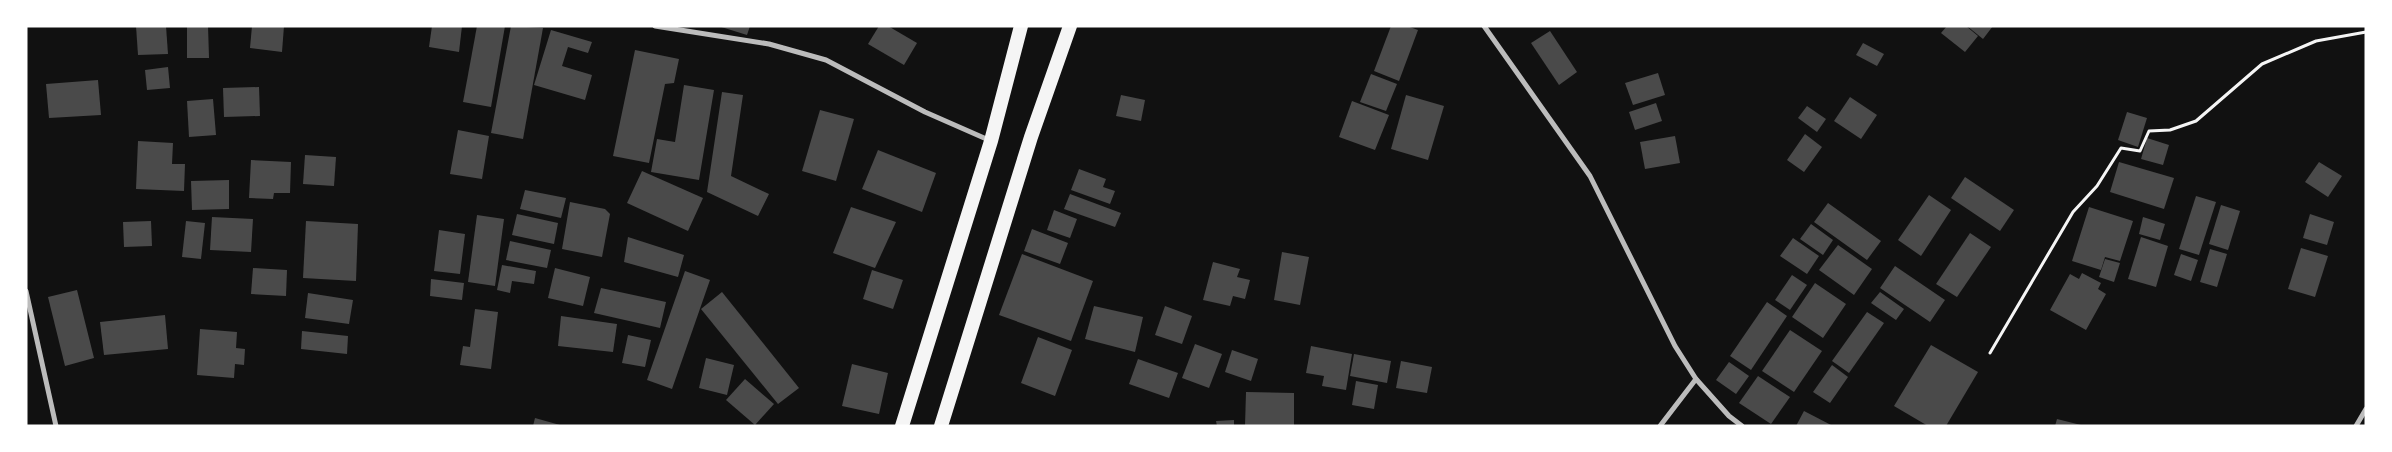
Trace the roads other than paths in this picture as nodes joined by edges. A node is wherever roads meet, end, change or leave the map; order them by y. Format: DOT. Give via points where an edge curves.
graph roads {
  1 [pos="654,26"];
  2 [pos="1021,26"];
  3 [pos="1070,26"];
  4 [pos="1484,26"];
  5 [pos="992,141"];
  6 [pos="26,291"];
  7 [pos="1696,379"];
  8 [pos="2366,409"];
  9 [pos="56,426"];
  10 [pos="902,426"];
  11 [pos="940,426"];
  12 [pos="1660,426"];
  13 [pos="1742,426"];
  14 [pos="2356,426"];
  1 -- 5 [label="street" via="769,44 826,60 925,112"];
  2 -- 5 [label="highway"];
  3 -- 11 [label="highway" via="1031,137"];
  4 -- 7 [label="street" via="1590,176 1675,346"];
  5 -- 10 [label="highway"];
  6 -- 9 [label="street"];
  7 -- 12 [label="street"];
  7 -- 13 [label="street"];
  8 -- 14 [label="street"];
}
